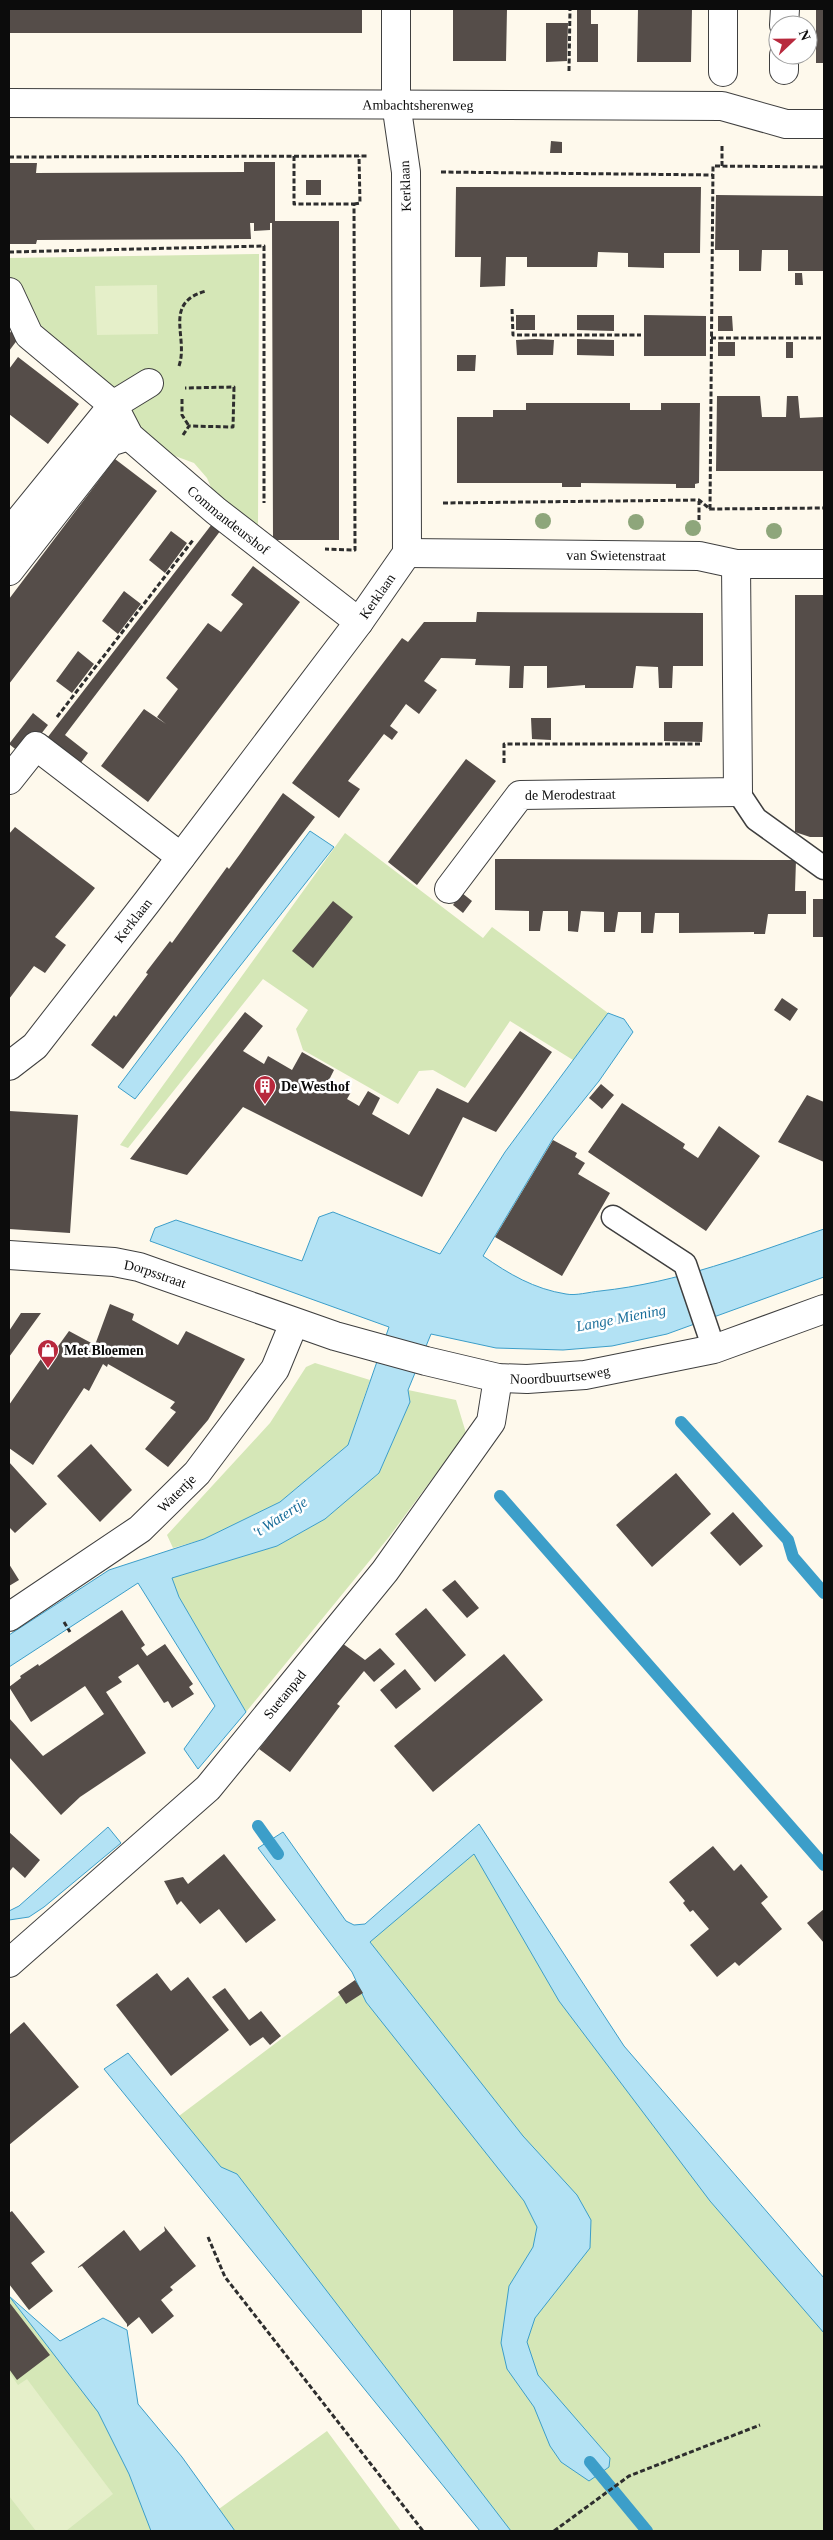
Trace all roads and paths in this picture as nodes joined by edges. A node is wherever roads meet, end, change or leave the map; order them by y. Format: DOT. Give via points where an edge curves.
graph roads {
  1 [pos="396,9"];
  2 [pos="570,9"];
  3 [pos="723,9"];
  4 [pos="723,72"];
  5 [pos="396,103"];
  6 [pos="9,104"];
  7 [pos="569,105"];
  8 [pos="824,124"];
  9 [pos="294,156"];
  10 [pos="359,156"];
  11 [pos="9,157"];
  12 [pos="405,164"];
  13 [pos="824,167"];
  14 [pos="713,175"];
  15 [pos="354,204"];
  16 [pos="9,252"];
  17 [pos="206,291"];
  18 [pos="9,292"];
  19 [pos="512,309"];
  20 [pos="641,335"];
  21 [pos="711,338"];
  22 [pos="824,338"];
  23 [pos="149,383"];
  24 [pos="113,405"];
  25 [pos="189,426"];
  26 [pos="129,436"];
  27 [pos="161,464"];
  28 [pos="78,466"];
  29 [pos="407,503"];
  30 [pos="710,508"];
  31 [pos="824,508"];
  32 [pos="216,511"];
  33 [pos="9,533"];
  34 [pos="264,548"];
  35 [pos="319,549"];
  36 [pos="407,553"];
  37 [pos="736,564"];
  38 [pos="824,564"];
  39 [pos="9,571"];
  40 [pos="359,622"];
  41 [pos="737,744"];
  42 [pos="36,746"];
  43 [pos="9,778"];
  44 [pos="738,792"];
  45 [pos="520,795"];
  46 [pos="181,857"];
  47 [pos="824,868"];
  48 [pos="449,889"];
  49 [pos="9,1066"];
  50 [pos="613,1217"];
  51 [pos="9,1255"];
  52 [pos="824,1308"];
  53 [pos="294,1323"];
  54 [pos="711,1340"];
  55 [pos="498,1378"];
  56 [pos="9,1617"];
  57 [pos="9,1963"];
  58 [pos="208,2237"];
  59 [pos="760,2425"];
  60 [pos="423,2531"];
  61 [pos="554,2531"];
  1 -- 5 [label="street, Kerklaan"];
  2 -- 7 [label="path"];
  3 -- 4 [label="street"];
  5 -- 6 [label="street, Ambachtsherenweg"];
  5 -- 7 [label="street, Ambachtsherenweg"];
  5 -- 12 [label="street, Kerklaan"];
  7 -- 8 [label="street, Ambachtsherenweg" via="722,106 786,124"];
  9 -- 10 [label="path"];
  9 -- 11 [label="path"];
  9 -- 15 [label="path" via="294,204"];
  10 -- 12 [label="path"];
  10 -- 15 [label="path" via="360,203"];
  12 -- 14 [label="path"];
  12 -- 29 [label="street, Kerklaan"];
  13 -- 14 [label="path" via="713,166"];
  14 -- 21 [label="path"];
  15 -- 35 [label="path" via="355,550"];
  16 -- 34 [label="path" via="264,246"];
  17 -- 23 [label="path" via="196,294 182,308 179,318 182,358 178,370 168,380 159,384"];
  18 -- 24 [label="street, Commandeurshof" via="29,335"];
  19 -- 20 [label="path" via="513,334"];
  21 -- 22 [label="path"];
  21 -- 30 [label="path"];
  23 -- 24 [label="street"];
  24 -- 26 [label="street, Commandeurshof"];
  24 -- 28 [label="street"];
  25 -- 25 [label="path" via="182,415 182,388 234,387 233,427"];
  25 -- 27 [label="path"];
  26 -- 27 [label="street, Commandeurshof"];
  26 -- 28 [label="street" via="110,442"];
  27 -- 32 [label="street, Commandeurshof"];
  28 -- 33 [label="street"];
  28 -- 39 [label="street"];
  29 -- 30 [label="path" via="700,500"];
  29 -- 36 [label="street, Kerklaan"];
  30 -- 31 [label="path"];
  32 -- 34 [label="street, Commandeurshof"];
  32 -- 42 [label="path"];
  34 -- 40 [label="street, Commandeurshof"];
  36 -- 37 [label="street, van Swietenstraat" via="699,556"];
  36 -- 40 [label="street, Kerklaan"];
  37 -- 38 [label="street, van Swietenstraat"];
  37 -- 41 [label="street"];
  40 -- 46 [label="street, Kerklaan"];
  41 -- 44 [label="street"];
  41 -- 45 [label="path" via="504,744 503,780"];
  42 -- 43 [label="street"];
  42 -- 46 [label="street"];
  44 -- 45 [label="street, de Merodestraat"];
  44 -- 47 [label="lane" via="756,819"];
  45 -- 48 [label="street, de Merodestraat"];
  46 -- 49 [label="street, Kerklaan" via="35,1046"];
  50 -- 54 [label="lane" via="685,1264"];
  51 -- 53 [label="street, Dorpsstraat" via="114,1262 139,1267"];
  52 -- 54 [label="street, Noordbuurtseweg"];
  53 -- 55 [label="street, Noordbuurtseweg" via="372,1347"];
  53 -- 56 [label="street, Watertje" via="275,1369 197,1473 140,1529"];
  54 -- 55 [label="street, Noordbuurtseweg" via="586,1375"];
  55 -- 57 [label="street, Suetanpad" via="491,1422 385,1571 208,1788"];
  58 -- 60 [label="path" via="225,2277"];
  59 -- 61 [label="path" via="625,2478"];
}
